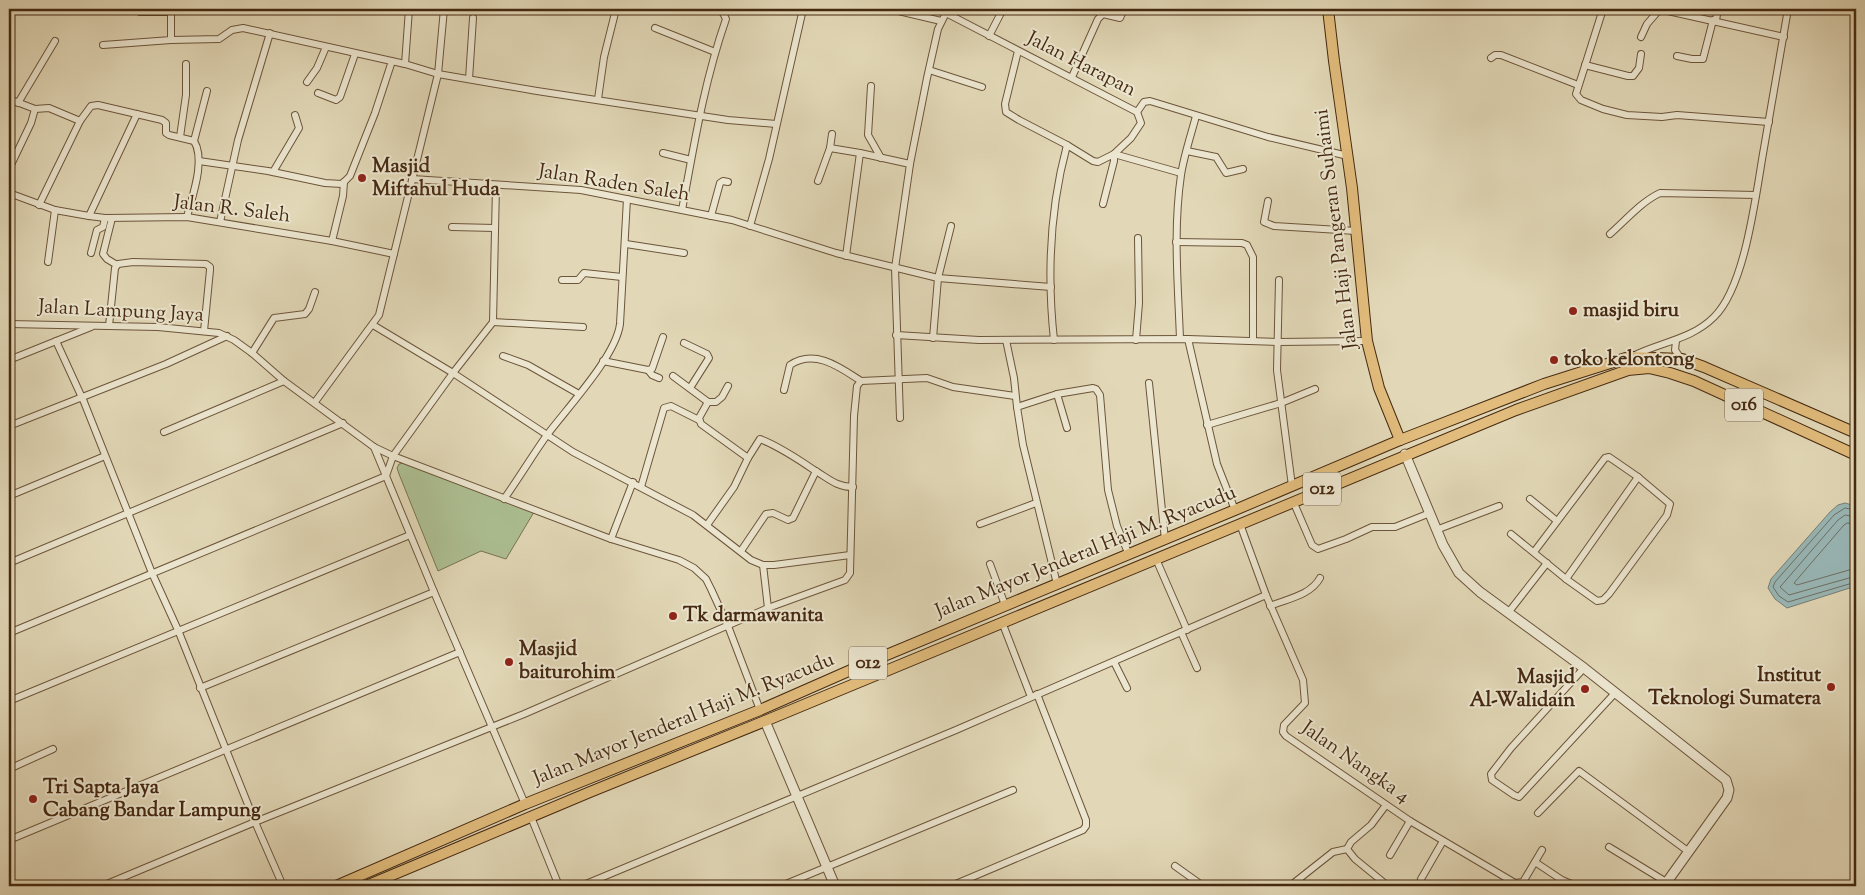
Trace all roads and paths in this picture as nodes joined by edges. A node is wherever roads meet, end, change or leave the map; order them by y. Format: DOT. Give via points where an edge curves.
graph roads {
  1 [pos="135,9"];
  2 [pos="409,9"];
  3 [pos="444,9"];
  4 [pos="616,9"];
  5 [pos="717,9"];
  6 [pos="803,9"];
  7 [pos="890,9"];
  8 [pos="1003,9"];
  9 [pos="1124,9"];
  10 [pos="1328,9"];
  11 [pos="1603,9"];
  12 [pos="1659,9"];
  13 [pos="1718,9"];
  14 [pos="1788,9"];
  15 [pos="947,11"];
  16 [pos="473,18"];
  17 [pos="1714,20"];
  18 [pos="941,21"];
  19 [pos="655,28"];
  20 [pos="270,34"];
  21 [pos="989,36"];
  22 [pos="1641,36"];
  23 [pos="1784,37"];
  24 [pos="171,40"];
  25 [pos="55,42"];
  26 [pos="104,45"];
  27 [pos="326,47"];
  28 [pos="1018,51"];
  29 [pos="715,52"];
  30 [pos="355,54"];
  31 [pos="1642,54"];
  32 [pos="1676,56"];
  33 [pos="1491,58"];
  34 [pos="392,62"];
  35 [pos="186,64"];
  36 [pos="405,64"];
  37 [pos="1585,65"];
  38 [pos="929,70"];
  39 [pos="438,74"];
  40 [pos="1072,77"];
  41 [pos="469,79"];
  42 [pos="306,82"];
  43 [pos="1578,85"];
  44 [pos="871,86"];
  45 [pos="982,87"];
  46 [pos="207,91"];
  47 [pos="318,93"];
  48 [pos="9,99"];
  49 [pos="598,99"];
  50 [pos="18,103"];
  51 [pos="36,109"];
  52 [pos="1137,112"];
  53 [pos="137,114"];
  54 [pos="295,115"];
  55 [pos="699,116"];
  56 [pos="1196,116"];
  57 [pos="80,121"];
  58 [pos="1768,122"];
  59 [pos="776,124"];
  60 [pos="832,134"];
  61 [pos="180,137"];
  62 [pos="194,141"];
  63 [pos="1067,145"];
  64 [pos="830,148"];
  65 [pos="1187,150"];
  66 [pos="663,153"];
  67 [pos="860,153"];
  68 [pos="1114,154"];
  69 [pos="1348,156"];
  70 [pos="881,158"];
  71 [pos="691,160"];
  72 [pos="199,161"];
  73 [pos="910,164"];
  74 [pos="232,166"];
  75 [pos="9,169"];
  76 [pos="1243,169"];
  77 [pos="272,172"];
  78 [pos="1181,173"];
  79 [pos="412,179"];
  80 [pos="818,181"];
  81 [pos="344,182"];
  82 [pos="728,182"];
  83 [pos="496,186"];
  84 [pos="9,193"];
  85 [pos="1756,195"];
  86 [pos="627,199"];
  87 [pos="1268,201"];
  88 [pos="1103,204"];
  89 [pos="39,205"];
  90 [pos="55,210"];
  91 [pos="682,210"];
  92 [pos="89,216"];
  93 [pos="711,216"];
  94 [pos="187,217"];
  95 [pos="109,218"];
  96 [pos="220,222"];
  97 [pos="750,226"];
  98 [pos="950,226"];
  99 [pos="452,227"];
  100 [pos="495,228"];
  101 [pos="1356,231"];
  102 [pos="1610,234"];
  103 [pos="1138,238"];
  104 [pos="332,241"];
  105 [pos="1176,242"];
  106 [pos="626,244"];
  107 [pos="91,253"];
  108 [pos="684,253"];
  109 [pos="394,254"];
  110 [pos="846,256"];
  111 [pos="48,262"];
  112 [pos="116,265"];
  113 [pos="894,268"];
  114 [pos="622,277"];
  115 [pos="938,278"];
  116 [pos="562,280"];
  117 [pos="1279,280"];
  118 [pos="1051,287"];
  119 [pos="315,292"];
  120 [pos="493,322"];
  121 [pos="9,324"];
  122 [pos="96,325"];
  123 [pos="373,325"];
  124 [pos="110,326"];
  125 [pos="583,326"];
  126 [pos="204,331"];
  127 [pos="227,336"];
  128 [pos="896,336"];
  129 [pos="663,337"];
  130 [pos="933,338"];
  131 [pos="1184,339"];
  132 [pos="1006,340"];
  133 [pos="1054,340"];
  134 [pos="1136,340"];
  135 [pos="1676,340"];
  136 [pos="56,341"];
  137 [pos="1253,341"];
  138 [pos="1367,341"];
  139 [pos="1278,342"];
  140 [pos="684,343"];
  141 [pos="252,353"];
  142 [pos="503,356"];
  143 [pos="1629,357"];
  144 [pos="1682,359"];
  145 [pos="9,360"];
  146 [pos="603,361"];
  147 [pos="648,370"];
  148 [pos="453,373"];
  149 [pos="673,376"];
  150 [pos="659,378"];
  151 [pos="900,378"];
  152 [pos="284,381"];
  153 [pos="861,381"];
  154 [pos="1149,384"];
  155 [pos="1544,384"];
  156 [pos="728,386"];
  157 [pos="690,388"];
  158 [pos="784,390"];
  159 [pos="1315,390"];
  160 [pos="579,394"];
  161 [pos="1057,394"];
  162 [pos="1015,396"];
  163 [pos="1549,397"];
  164 [pos="82,398"];
  165 [pos="315,402"];
  166 [pos="708,402"];
  167 [pos="1280,403"];
  168 [pos="1017,407"];
  169 [pos="900,418"];
  170 [pos="699,420"];
  171 [pos="343,423"];
  172 [pos="1207,425"];
  173 [pos="9,426"];
  174 [pos="1067,428"];
  175 [pos="164,432"];
  176 [pos="1856,433"];
  177 [pos="547,436"];
  178 [pos="1400,440"];
  179 [pos="374,447"];
  180 [pos="1405,454"];
  181 [pos="1856,455"];
  182 [pos="105,456"];
  183 [pos="393,456"];
  184 [pos="748,458"];
  185 [pos="816,471"];
  186 [pos="386,476"];
  187 [pos="1638,477"];
  188 [pos="632,482"];
  189 [pos="1292,486"];
  190 [pos="641,487"];
  191 [pos="853,487"];
  192 [pos="9,496"];
  193 [pos="504,499"];
  194 [pos="1530,499"];
  195 [pos="1293,501"];
  196 [pos="1036,503"];
  197 [pos="1499,506"];
  198 [pos="1235,510"];
  199 [pos="129,512"];
  200 [pos="1430,513"];
  201 [pos="1557,521"];
  202 [pos="980,524"];
  203 [pos="1240,524"];
  204 [pos="708,525"];
  205 [pos="1436,530"];
  206 [pos="1510,534"];
  207 [pos="410,535"];
  208 [pos="611,539"];
  209 [pos="1165,540"];
  210 [pos="741,551"];
  211 [pos="1534,552"];
  212 [pos="1128,555"];
  213 [pos="850,556"];
  214 [pos="1156,559"];
  215 [pos="1547,562"];
  216 [pos="9,563"];
  217 [pos="1108,563"];
  218 [pos="990,564"];
  219 [pos="763,565"];
  220 [pos="1129,570"];
  221 [pos="152,573"];
  222 [pos="1080,575"];
  223 [pos="1320,578"];
  224 [pos="1106,579"];
  225 [pos="1566,579"];
  226 [pos="1057,584"];
  227 [pos="434,592"];
  228 [pos="1266,596"];
  229 [pos="1005,605"];
  230 [pos="1270,606"];
  231 [pos="768,608"];
  232 [pos="1508,612"];
  233 [pos="1002,622"];
  234 [pos="728,626"];
  235 [pos="178,630"];
  236 [pos="1184,631"];
  237 [pos="9,633"];
  238 [pos="460,652"];
  239 [pos="1114,662"];
  240 [pos="1197,668"];
  241 [pos="1584,668"];
  242 [pos="200,688"];
  243 [pos="1127,688"];
  244 [pos="1616,692"];
  245 [pos="1034,696"];
  246 [pos="9,701"];
  247 [pos="760,710"];
  248 [pos="765,721"];
  249 [pos="491,726"];
  250 [pos="53,749"];
  251 [pos="225,749"];
  252 [pos="648,754"];
  253 [pos="625,763"];
  254 [pos="653,767"];
  255 [pos="9,769"];
  256 [pos="631,776"];
  257 [pos="1013,790"];
  258 [pos="1729,790"];
  259 [pos="796,795"];
  260 [pos="526,804"];
  261 [pos="1386,805"];
  262 [pos="1538,812"];
  263 [pos="531,817"];
  264 [pos="1410,821"];
  265 [pos="255,822"];
  266 [pos="9,840"];
  267 [pos="1443,842"];
  268 [pos="1609,847"];
  269 [pos="1347,849"];
  270 [pos="1685,849"];
  271 [pos="1542,850"];
  272 [pos="1390,855"];
  273 [pos="1535,862"];
  274 [pos="1175,866"];
  275 [pos="827,867"];
  276 [pos="1421,878"];
  277 [pos="1662,884"];
  278 [pos="102,886"];
  279 [pos="283,886"];
  280 [pos="336,886"];
  281 [pos="366,886"];
  282 [pos="558,886"];
  283 [pos="581,886"];
  284 [pos="781,886"];
  285 [pos="835,886"];
  286 [pos="951,886"];
  287 [pos="1203,886"];
  288 [pos="1290,886"];
  289 [pos="1388,886"];
  290 [pos="1576,886"];
  1 -- 24 [label="street" via="171,13"];
  2 -- 36 [label="street"];
  3 -- 39 [label="street"];
  4 -- 49 [label="street"];
  5 -- 29 [label="street" via="726,19"];
  6 -- 59 [label="street"];
  7 -- 18 [label="street"];
  8 -- 21 [label="street"];
  9 -- 40 [label="street" via="1120,18 1102,14 1098,18"];
  10 -- 69 [label="main road, Jalan Haji Pangeran Suhaimi"];
  11 -- 37 [label="street"];
  12 -- 17 [label="street"];
  12 -- 22 [label="street"];
  13 -- 17 [label="street"];
  14 -- 23 [label="street"];
  15 -- 18 [label="street"];
  15 -- 21 [label="street, Jalan Harapan"];
  16 -- 41 [label="street"];
  17 -- 23 [label="street"];
  17 -- 32 [label="street" via="1703,59"];
  18 -- 38 [label="street"];
  19 -- 29 [label="street"];
  20 -- 24 [label="street" via="237,28 218,39"];
  20 -- 27 [label="street"];
  20 -- 74 [label="street"];
  21 -- 28 [label="street, Jalan Harapan"];
  23 -- 58 [label="street"];
  24 -- 26 [label="street"];
  25 -- 50 [label="street"];
  27 -- 30 [label="street"];
  27 -- 42 [label="street" via="317,68"];
  28 -- 40 [label="street, Jalan Harapan"];
  28 -- 63 [label="street" via="1005,104 1006,112"];
  29 -- 55 [label="street"];
  30 -- 34 [label="street"];
  30 -- 47 [label="street" via="340,97 336,100"];
  31 -- 37 [label="street" via="1634,76"];
  33 -- 43 [label="street" via="1501,55"];
  34 -- 36 [label="street"];
  34 -- 81 [label="street" via="350,176"];
  35 -- 61 [label="street" via="186,95"];
  36 -- 39 [label="street"];
  37 -- 43 [label="street"];
  38 -- 45 [label="street"];
  38 -- 73 [label="street"];
  39 -- 41 [label="street"];
  39 -- 79 [label="street"];
  40 -- 52 [label="street, Jalan Harapan"];
  41 -- 49 [label="street"];
  43 -- 58 [label="street" via="1576,94 1581,100 1627,115"];
  44 -- 70 [label="street" via="868,134"];
  46 -- 62 [label="street"];
  48 -- 50 [label="street"];
  49 -- 55 [label="street"];
  50 -- 51 [label="street"];
  51 -- 57 [label="street" via="48,108"];
  51 -- 75 [label="street"];
  52 -- 56 [label="street, Jalan Harapan" via="1144,102 1150,101"];
  52 -- 68 [label="street" via="1140,127"];
  53 -- 57 [label="street" via="94,105"];
  53 -- 61 [label="street" via="162,120 166,123 166,133"];
  53 -- 92 [label="street"];
  54 -- 77 [label="street" via="299,128"];
  55 -- 59 [label="street"];
  55 -- 71 [label="street"];
  56 -- 65 [label="street"];
  56 -- 69 [label="street, Jalan Harapan"];
  57 -- 89 [label="street"];
  58 -- 85 [label="street"];
  59 -- 97 [label="street"];
  60 -- 64 [label="street"];
  61 -- 62 [label="street"];
  62 -- 72 [label="street"];
  63 -- 68 [label="street" via="1098,162"];
  63 -- 118 [label="street" via="1052,220"];
  64 -- 67 [label="street"];
  64 -- 80 [label="street"];
  65 -- 76 [label="street" via="1216,157 1226,173"];
  65 -- 78 [label="street"];
  66 -- 71 [label="street"];
  67 -- 70 [label="street"];
  67 -- 110 [label="street"];
  68 -- 78 [label="street"];
  68 -- 88 [label="street"];
  69 -- 101 [label="main road, Jalan Haji Pangeran Suhaimi"];
  70 -- 73 [label="street"];
  71 -- 91 [label="street"];
  72 -- 74 [label="street"];
  72 -- 94 [label="street"];
  73 -- 113 [label="street"];
  74 -- 77 [label="street"];
  74 -- 96 [label="street"];
  77 -- 81 [label="street" via="338,185"];
  78 -- 105 [label="street"];
  79 -- 83 [label="street, Jalan Raden Saleh"];
  79 -- 109 [label="street"];
  81 -- 104 [label="street"];
  82 -- 93 [label="street" via="720,183"];
  83 -- 86 [label="street, Jalan Raden Saleh" via="581,190"];
  83 -- 100 [label="street"];
  84 -- 89 [label="street, Jalan R. Saleh"];
  85 -- 102 [label="street" via="1660,192"];
  85 -- 135 [label="street" via="1748,241 1729,295 1715,317 1701,329"];
  86 -- 91 [label="street, Jalan Raden Saleh"];
  86 -- 106 [label="street"];
  87 -- 101 [label="street" via="1264,218 1267,224"];
  89 -- 90 [label="street, Jalan R. Saleh"];
  90 -- 92 [label="street, Jalan R. Saleh"];
  90 -- 111 [label="street"];
  91 -- 93 [label="street, Jalan Raden Saleh"];
  92 -- 95 [label="street, Jalan R. Saleh"];
  93 -- 97 [label="street, Jalan Raden Saleh"];
  94 -- 95 [label="street, Jalan R. Saleh"];
  94 -- 96 [label="street, Jalan R. Saleh"];
  95 -- 107 [label="street" via="97,230"];
  95 -- 112 [label="street" via="103,254"];
  96 -- 104 [label="street, Jalan R. Saleh"];
  97 -- 110 [label="street, Jalan Raden Saleh"];
  98 -- 115 [label="street"];
  99 -- 100 [label="street"];
  100 -- 120 [label="street"];
  101 -- 138 [label="main road, Jalan Haji Pangeran Suhaimi"];
  103 -- 134 [label="street"];
  104 -- 109 [label="street, Jalan R. Saleh"];
  105 -- 131 [label="street"];
  105 -- 137 [label="street" via="1247,245 1253,257"];
  106 -- 108 [label="street"];
  106 -- 114 [label="street"];
  109 -- 123 [label="street" via="379,316"];
  110 -- 113 [label="street, Jalan Raden Saleh"];
  112 -- 124 [label="street"];
  112 -- 126 [label="street" via="133,262 209,265"];
  113 -- 115 [label="street, Jalan Raden Saleh"];
  113 -- 128 [label="street"];
  114 -- 116 [label="street" via="584,273 578,280"];
  114 -- 146 [label="street" via="619,331"];
  115 -- 118 [label="street, Jalan Raden Saleh"];
  115 -- 130 [label="street"];
  117 -- 139 [label="street"];
  118 -- 133 [label="street"];
  119 -- 141 [label="street" via="305,314 274,318"];
  120 -- 125 [label="street"];
  120 -- 148 [label="street"];
  121 -- 122 [label="street, Jalan Lampung Jaya"];
  122 -- 124 [label="street, Jalan Lampung Jaya"];
  122 -- 136 [label="street"];
  123 -- 148 [label="street"];
  123 -- 165 [label="street"];
  124 -- 126 [label="street, Jalan Lampung Jaya"];
  126 -- 127 [label="street, Jalan Lampung Jaya"];
  127 -- 141 [label="street, Jalan Lampung Jaya"];
  127 -- 164 [label="street"];
  128 -- 130 [label="street"];
  128 -- 151 [label="street"];
  129 -- 147 [label="street" via="656,363"];
  130 -- 132 [label="street"];
  131 -- 134 [label="street"];
  131 -- 137 [label="street"];
  131 -- 172 [label="street"];
  132 -- 133 [label="street"];
  132 -- 162 [label="street"];
  133 -- 134 [label="street"];
  135 -- 143 [label="street"];
  135 -- 144 [label="street" via="1675,350"];
  136 -- 145 [label="street"];
  136 -- 164 [label="street"];
  137 -- 139 [label="street"];
  138 -- 139 [label="street"];
  138 -- 178 [label="main road, Jalan Haji Pangeran Suhaimi" via="1379,388"];
  139 -- 167 [label="street"];
  140 -- 157 [label="street" via="710,358"];
  141 -- 152 [label="street, Jalan Lampung Jaya"];
  142 -- 160 [label="street" via="528,365"];
  143 -- 144 [label="main road, Jalan Mayor Jenderal Haji M. Ryacudu / 016"];
  143 -- 155 [label="main road, Jalan Mayor Jenderal Haji M. Ryacudu / 016"];
  144 -- 176 [label="main road, Jalan Mayor Jenderal Haji M. Ryacudu / 016"];
  146 -- 147 [label="street"];
  146 -- 160 [label="street"];
  147 -- 150 [label="street"];
  148 -- 177 [label="street"];
  148 -- 183 [label="street"];
  149 -- 157 [label="street"];
  151 -- 153 [label="street"];
  151 -- 162 [label="street" via="930,379 953,387"];
  151 -- 169 [label="street"];
  152 -- 165 [label="street, Jalan Lampung Jaya"];
  152 -- 175 [label="street"];
  153 -- 158 [label="street" via="830,362 806,359 790,365"];
  153 -- 191 [label="street" via="854,416"];
  154 -- 209 [label="street"];
  155 -- 163 [label="main road"];
  155 -- 178 [label="main road, Jalan Mayor Jenderal Haji M. Ryacudu / 016"];
  156 -- 166 [label="street" via="716,402"];
  157 -- 166 [label="street"];
  159 -- 167 [label="street"];
  160 -- 177 [label="street"];
  161 -- 168 [label="street"];
  161 -- 174 [label="street"];
  161 -- 212 [label="street" via="1093,388 1100,395 1108,490"];
  162 -- 168 [label="street"];
  163 -- 180 [label="main road, Jalan Mayor Jenderal Haji M. Ryacudu / 016"];
  163 -- 181 [label="main road, Jalan Mayor Jenderal Haji M. Ryacudu / 016" via="1628,370 1649,368 1694,381"];
  164 -- 173 [label="street"];
  164 -- 182 [label="street"];
  165 -- 171 [label="street, Jalan Lampung Jaya"];
  166 -- 170 [label="street"];
  167 -- 172 [label="street"];
  167 -- 189 [label="street"];
  168 -- 196 [label="street"];
  170 -- 184 [label="street"];
  170 -- 190 [label="street" via="671,406 664,408"];
  171 -- 179 [label="street, Jalan Lampung Jaya"];
  171 -- 199 [label="street"];
  172 -- 198 [label="street" via="1217,464"];
  177 -- 188 [label="street"];
  177 -- 193 [label="street"];
  178 -- 189 [label="main road, Jalan Mayor Jenderal Haji M. Ryacudu / 012"];
  179 -- 183 [label="street, Jalan Lampung Jaya"];
  179 -- 186 [label="street"];
  180 -- 195 [label="main road, Jalan Mayor Jenderal Haji M. Ryacudu / 012"];
  180 -- 200 [label="street"];
  182 -- 192 [label="street"];
  182 -- 199 [label="street"];
  183 -- 186 [label="street"];
  183 -- 193 [label="street, Jalan Lampung Jaya"];
  184 -- 185 [label="street" via="761,439"];
  184 -- 204 [label="street" via="734,487"];
  185 -- 191 [label="street" via="838,485"];
  185 -- 210 [label="street" via="793,518 788,520 773,513 766,514"];
  186 -- 207 [label="street"];
  186 -- 221 [label="street"];
  187 -- 201 [label="street" via="1609,456 1605,458"];
  187 -- 225 [label="street"];
  187 -- 225 [label="street" via="1670,504 1667,515 1603,600 1592,599"];
  188 -- 190 [label="street"];
  188 -- 208 [label="street"];
  189 -- 198 [label="main road, Jalan Mayor Jenderal Haji M. Ryacudu / 012"];
  190 -- 204 [label="street"];
  191 -- 213 [label="street"];
  193 -- 208 [label="street, Jalan Lampung Jaya"];
  194 -- 201 [label="street"];
  195 -- 200 [label="street" via="1312,545 1318,549 1372,527 1394,527"];
  195 -- 203 [label="main road, Jalan Mayor Jenderal Haji M. Ryacudu / 012"];
  196 -- 202 [label="street"];
  196 -- 226 [label="street"];
  197 -- 205 [label="street"];
  198 -- 209 [label="main road, Jalan Mayor Jenderal Haji M. Ryacudu / 012"];
  199 -- 216 [label="street"];
  199 -- 221 [label="street"];
  200 -- 205 [label="street"];
  201 -- 211 [label="street"];
  203 -- 214 [label="main road, Jalan Mayor Jenderal Haji M. Ryacudu / 012"];
  203 -- 228 [label="street, Jalan Nangka 4"];
  204 -- 210 [label="street"];
  205 -- 232 [label="street" via="1459,573"];
  206 -- 211 [label="street"];
  207 -- 227 [label="street"];
  207 -- 235 [label="street"];
  208 -- 234 [label="street, Jalan Lampung Jaya" via="679,560 694,568 706,579"];
  209 -- 212 [label="main road, Jalan Mayor Jenderal Haji M. Ryacudu / 012"];
  210 -- 219 [label="street"];
  211 -- 215 [label="street"];
  212 -- 217 [label="main road, Jalan Mayor Jenderal Haji M. Ryacudu / 012"];
  213 -- 219 [label="street"];
  213 -- 231 [label="street" via="850,573 845,580"];
  214 -- 220 [label="main road, Jalan Mayor Jenderal Haji M. Ryacudu / 012"];
  214 -- 236 [label="street"];
  215 -- 225 [label="street"];
  215 -- 232 [label="street"];
  217 -- 220 [label="main road" via="1112,570"];
  217 -- 222 [label="main road, Jalan Mayor Jenderal Haji M. Ryacudu / 012"];
  218 -- 229 [label="street"];
  219 -- 231 [label="street"];
  220 -- 224 [label="main road, Jalan Mayor Jenderal Haji M. Ryacudu / 012"];
  221 -- 235 [label="street"];
  221 -- 237 [label="street"];
  222 -- 224 [label="main road" via="1086,577 1100,571"];
  222 -- 226 [label="main road, Jalan Mayor Jenderal Haji M. Ryacudu / 012"];
  223 -- 230 [label="street" via="1307,592"];
  224 -- 233 [label="main road, Jalan Mayor Jenderal Haji M. Ryacudu / 012"];
  226 -- 229 [label="main road, Jalan Mayor Jenderal Haji M. Ryacudu / 012"];
  227 -- 238 [label="street"];
  227 -- 242 [label="street"];
  228 -- 230 [label="street, Jalan Nangka 4"];
  228 -- 236 [label="street"];
  229 -- 247 [label="main road, Jalan Mayor Jenderal Haji M. Ryacudu / 012"];
  230 -- 261 [label="street, Jalan Nangka 4" via="1302,680 1305,703 1284,726 1283,732"];
  231 -- 234 [label="street"];
  232 -- 241 [label="street"];
  233 -- 245 [label="street"];
  233 -- 248 [label="main road, Jalan Mayor Jenderal Haji M. Ryacudu / 012"];
  234 -- 247 [label="street, Jalan Lampung Jaya"];
  234 -- 249 [label="street"];
  235 -- 242 [label="street"];
  235 -- 246 [label="street"];
  236 -- 239 [label="street"];
  236 -- 240 [label="street"];
  238 -- 249 [label="street"];
  238 -- 251 [label="street"];
  239 -- 243 [label="street"];
  239 -- 245 [label="street"];
  241 -- 244 [label="street"];
  241 -- 244 [label="street" via="1510,748 1491,774 1492,780 1519,796"];
  242 -- 251 [label="street"];
  244 -- 258 [label="street" via="1726,780"];
  245 -- 259 [label="street"];
  245 -- 286 [label="street" via="1086,826"];
  247 -- 252 [label="main road, Jalan Mayor Jenderal Haji M. Ryacudu / 012"];
  248 -- 254 [label="main road, Jalan Mayor Jenderal Haji M. Ryacudu / 012"];
  248 -- 259 [label="street"];
  249 -- 260 [label="street"];
  249 -- 265 [label="street"];
  250 -- 255 [label="street"];
  251 -- 265 [label="street"];
  251 -- 266 [label="street"];
  252 -- 253 [label="main road, Jalan Mayor Jenderal Haji M. Ryacudu / 012"];
  252 -- 254 [label="main road" via="647,762"];
  253 -- 256 [label="main road" via="632,769"];
  253 -- 260 [label="main road, Jalan Mayor Jenderal Haji M. Ryacudu / 012"];
  254 -- 256 [label="main road, Jalan Mayor Jenderal Haji M. Ryacudu / 012"];
  256 -- 263 [label="main road, Jalan Mayor Jenderal Haji M. Ryacudu / 012"];
  257 -- 275 [label="street"];
  258 -- 270 [label="street"];
  258 -- 277 [label="street" via="1727,798"];
  259 -- 275 [label="street"];
  259 -- 283 [label="street"];
  260 -- 280 [label="main road, Jalan Mayor Jenderal Haji M. Ryacudu / 012"];
  261 -- 264 [label="street, Jalan Nangka 4"];
  261 -- 269 [label="street"];
  262 -- 270 [label="street" via="1579,771"];
  263 -- 281 [label="main road, Jalan Mayor Jenderal Haji M. Ryacudu"];
  263 -- 282 [label="street"];
  264 -- 267 [label="street, Jalan Nangka 4"];
  264 -- 272 [label="street"];
  265 -- 278 [label="street"];
  265 -- 279 [label="street"];
  267 -- 273 [label="street, Jalan Nangka 4" via="1515,883 1523,882"];
  267 -- 276 [label="street"];
  268 -- 277 [label="street"];
  269 -- 288 [label="street" via="1333,852"];
  269 -- 289 [label="street" via="1355,860"];
  270 -- 277 [label="street"];
  271 -- 273 [label="street, Jalan Nangka 4"];
  273 -- 290 [label="street"];
  274 -- 287 [label="street"];
  275 -- 284 [label="street"];
  275 -- 285 [label="street"];
}
